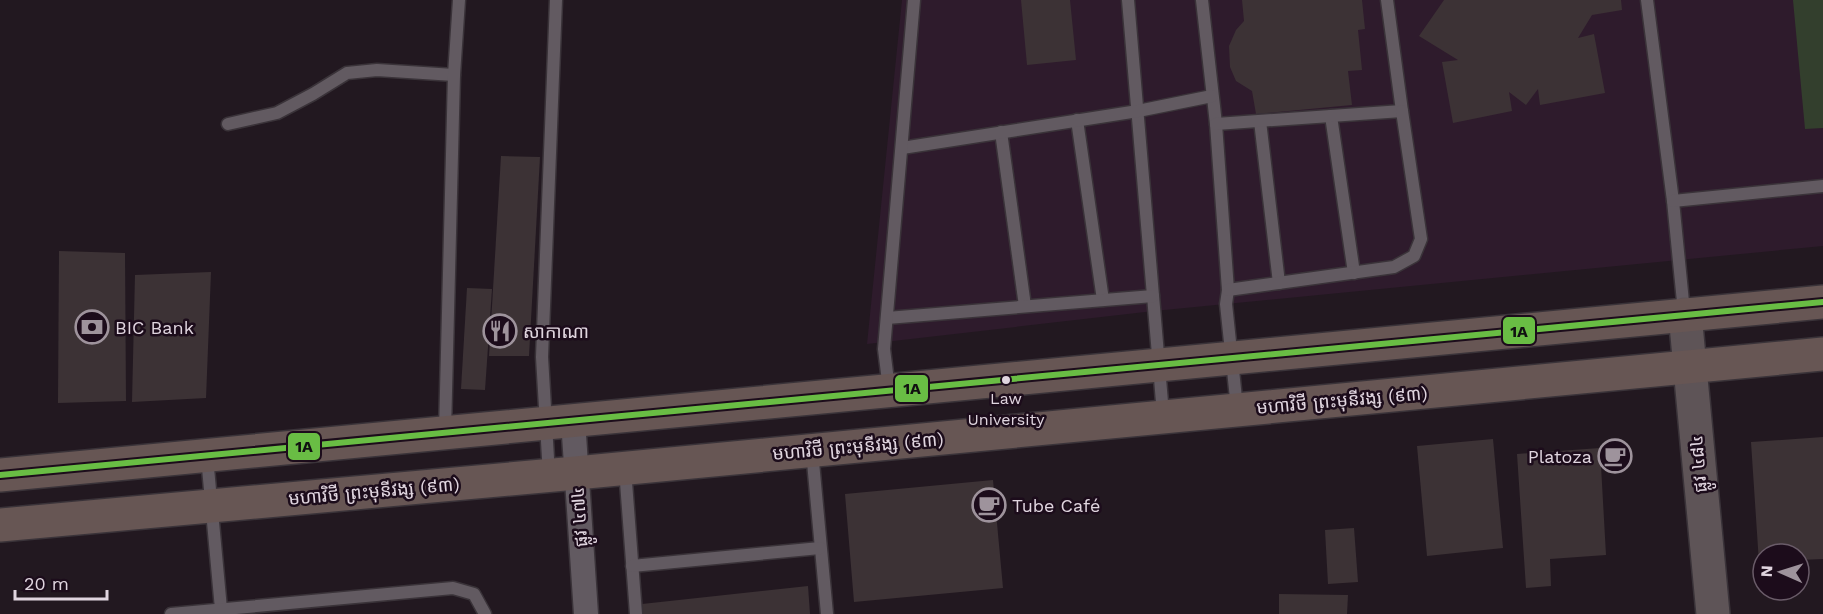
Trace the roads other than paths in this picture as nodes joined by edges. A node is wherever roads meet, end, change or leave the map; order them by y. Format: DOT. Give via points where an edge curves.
graph roads {
  1 [pos="459,0"];
  2 [pos="556,0"];
  3 [pos="914,0"];
  4 [pos="1128,0"];
  5 [pos="1202,0"];
  6 [pos="1387,0"];
  7 [pos="1647,0"];
  8 [pos="454,75"];
  9 [pos="1212,96"];
  10 [pos="1138,111"];
  11 [pos="1402,111"];
  12 [pos="1331,116"];
  13 [pos="1077,120"];
  14 [pos="1260,121"];
  15 [pos="228,124"];
  16 [pos="1216,124"];
  17 [pos="1001,132"];
  18 [pos="902,148"];
  19 [pos="1823,186"];
  20 [pos="1673,201"];
  21 [pos="1354,273"];
  22 [pos="1280,283"];
  23 [pos="1228,290"];
  24 [pos="1153,296"];
  25 [pos="1103,300"];
  26 [pos="1823,302"];
  27 [pos="1025,306"];
  28 [pos="1685,314"];
  29 [pos="887,318"];
  30 [pos="1823,354"];
  31 [pos="1232,357"];
  32 [pos="1159,364"];
  33 [pos="1690,366"];
  34 [pos="889,389"];
  35 [pos="1238,410"];
  36 [pos="1163,417"];
  37 [pos="559,422"];
  38 [pos="445,433"];
  39 [pos="812,450"];
  40 [pos="207,455"];
  41 [pos="625,468"];
  42 [pos="563,474"];
  43 [pos="0,475"];
  44 [pos="211,505"];
  45 [pos="0,525"];
  46 [pos="820,548"];
  47 [pos="632,566"];
  48 [pos="221,609"];
  49 [pos="171,614"];
  50 [pos="485,614"];
  51 [pos="586,614"];
  52 [pos="636,614"];
  53 [pos="827,614"];
  54 [pos="1713,614"];
  1 -- 8 [label="lane"];
  2 -- 37 [label="lane" via="542,357"];
  3 -- 18 [label="lane"];
  4 -- 10 [label="lane"];
  5 -- 9 [label="lane"];
  6 -- 11 [label="lane"];
  7 -- 20 [label="lane"];
  8 -- 15 [label="lane" via="377,70 347,73 277,113"];
  8 -- 38 [label="lane"];
  9 -- 10 [label="lane"];
  9 -- 16 [label="lane"];
  10 -- 13 [label="lane"];
  10 -- 24 [label="lane"];
  11 -- 12 [label="lane"];
  11 -- 21 [label="lane" via="1421,239 1414,256 1394,267"];
  12 -- 14 [label="lane"];
  12 -- 21 [label="lane"];
  13 -- 17 [label="lane"];
  13 -- 25 [label="lane"];
  14 -- 16 [label="lane"];
  14 -- 22 [label="lane"];
  16 -- 23 [label="lane"];
  17 -- 18 [label="lane"];
  17 -- 27 [label="lane"];
  18 -- 29 [label="lane"];
  19 -- 20 [label="lane"];
  20 -- 28 [label="lane"];
  21 -- 22 [label="lane"];
  22 -- 23 [label="lane"];
  23 -- 31 [label="lane"];
  24 -- 25 [label="lane"];
  24 -- 32 [label="lane"];
  25 -- 27 [label="lane"];
  26 -- 28 [label="highway"];
  27 -- 29 [label="lane"];
  28 -- 31 [label="highway"];
  28 -- 33 [label="street, ផ្លូវ ៤៨៤"];
  29 -- 34 [label="lane" via="884,349"];
  30 -- 33 [label="highway, មហាវិថី ព្រះមុនីវង្ស (៩៣)"];
  31 -- 32 [label="highway"];
  31 -- 35 [label="lane"];
  32 -- 34 [label="highway"];
  32 -- 36 [label="lane"];
  33 -- 35 [label="highway, មហាវិថី ព្រះមុនីវង្ស (៩៣)"];
  33 -- 54 [label="street, ផ្លូវ ៤៨៤"];
  34 -- 37 [label="highway"];
  35 -- 36 [label="highway, មហាវិថី ព្រះមុនីវង្ស (៩៣)"];
  36 -- 39 [label="highway, មហាវិថី ព្រះមុនីវង្ស (៩៣)"];
  37 -- 38 [label="highway"];
  37 -- 42 [label="street, ផ្លូវ ៤៧៤"];
  38 -- 40 [label="highway"];
  39 -- 41 [label="highway, មហាវិថី ព្រះមុនីវង្ស (៩៣)"];
  39 -- 46 [label="lane"];
  40 -- 43 [label="highway"];
  40 -- 44 [label="lane"];
  41 -- 42 [label="highway, មហាវិថី ព្រះមុនីវង្ស (៩៣)"];
  41 -- 47 [label="lane"];
  42 -- 44 [label="highway, មហាវិថី ព្រះមុនីវង្ស (៩៣)"];
  42 -- 51 [label="street, ផ្លូវ ៤៧៤"];
  44 -- 45 [label="highway, មហាវិថី ព្រះមុនីវង្ស (៩៣)"];
  44 -- 48 [label="lane"];
  46 -- 47 [label="lane"];
  46 -- 53 [label="lane"];
  47 -- 52 [label="lane"];
  48 -- 49 [label="lane"];
  48 -- 50 [label="lane" via="453,588 474,594"];
}
